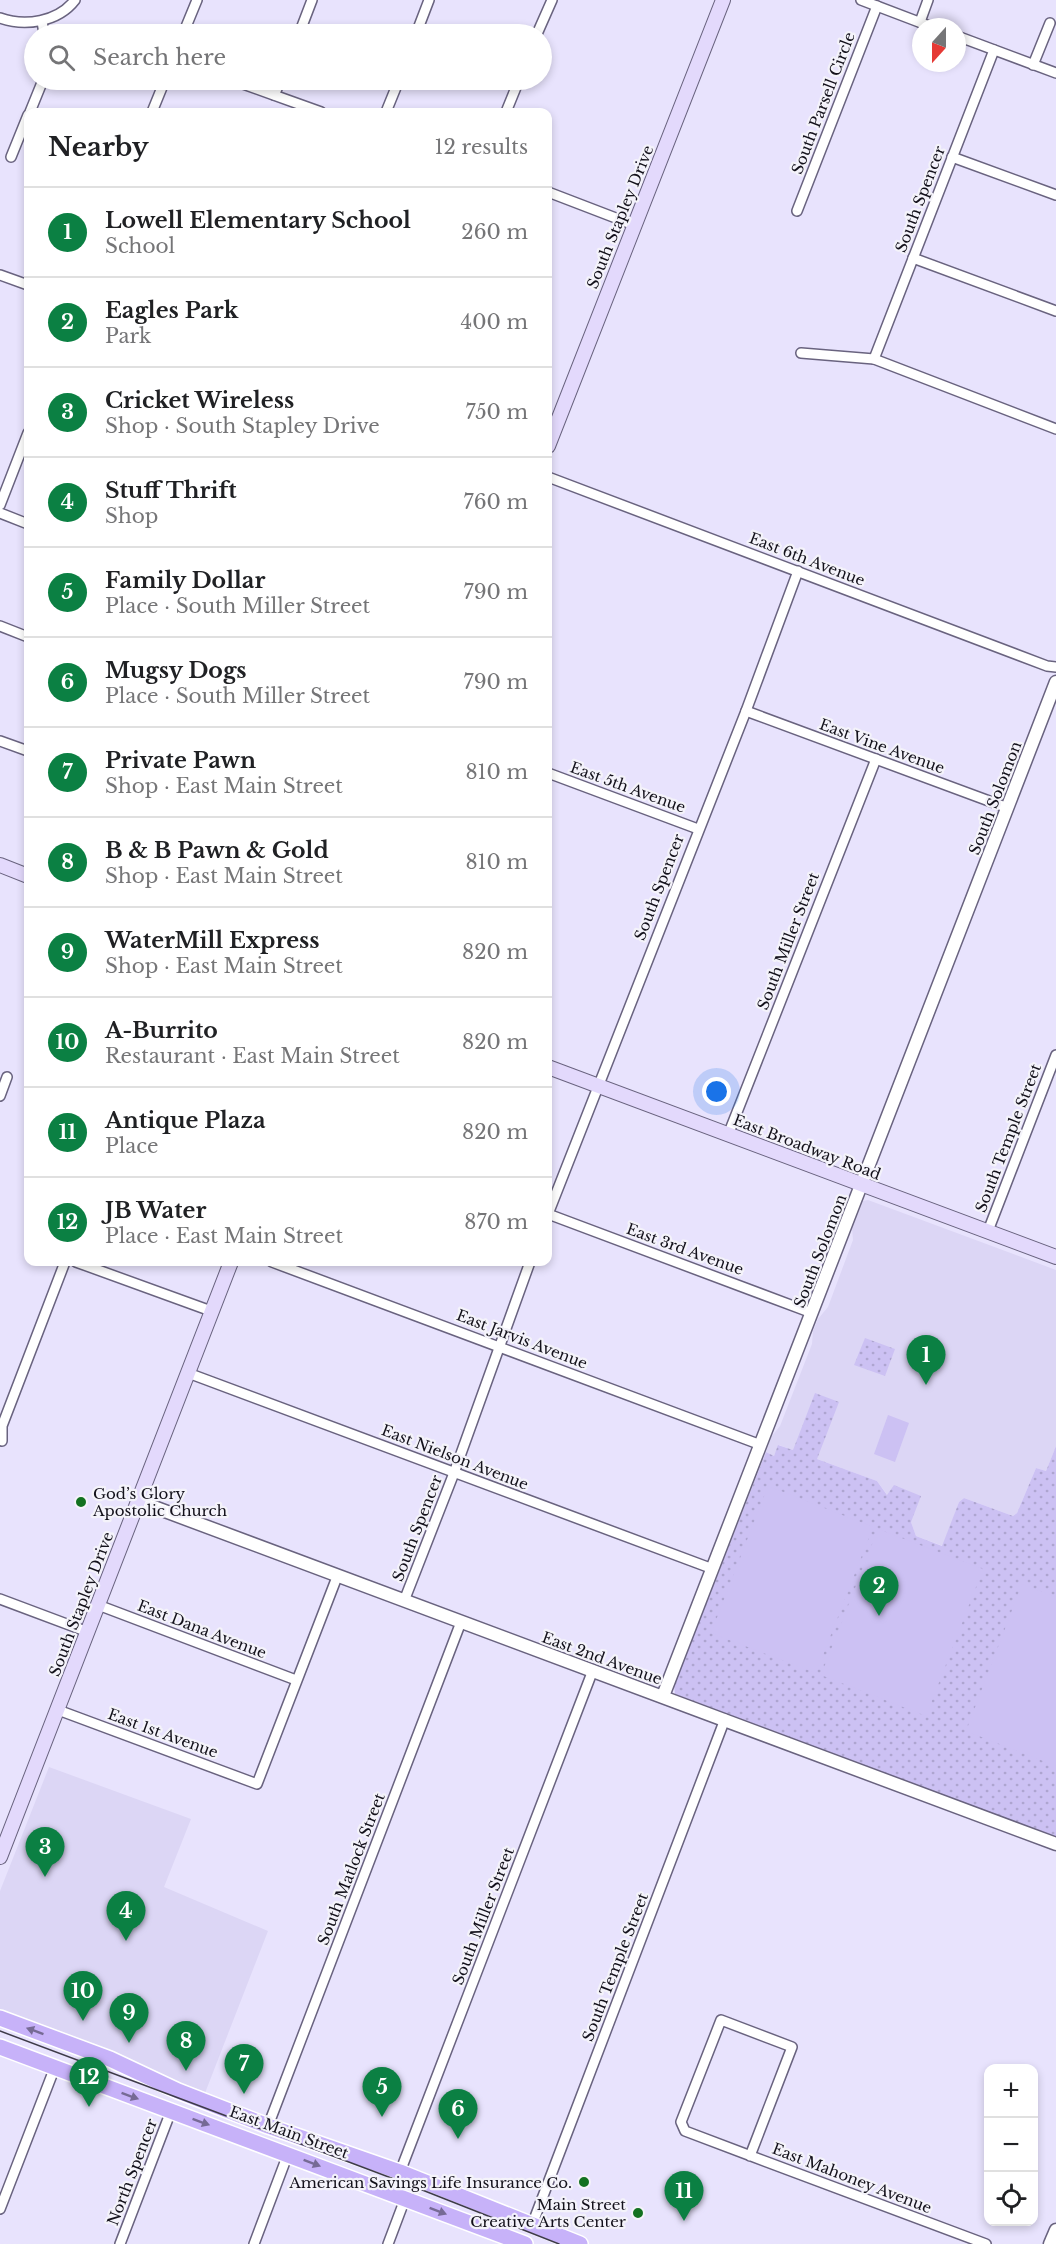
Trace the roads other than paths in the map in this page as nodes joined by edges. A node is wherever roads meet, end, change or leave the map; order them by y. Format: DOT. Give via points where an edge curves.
graph roads {
  1 [pos="75,0"];
  2 [pos="197,0"];
  3 [pos="312,0"];
  4 [pos="429,0"];
  5 [pos="552,0"];
  6 [pos="723,0"];
  7 [pos="861,0"];
  8 [pos="928,0"];
  9 [pos="877,6"];
  10 [pos="0,18"];
  11 [pos="921,18"];
  12 [pos="912,19"];
  13 [pos="42,21"];
  14 [pos="1050,23"];
  15 [pos="42,24"];
  16 [pos="187,24"];
  17 [pos="303,24"];
  18 [pos="420,24"];
  19 [pos="541,24"];
  20 [pos="966,39"];
  21 [pos="994,50"];
  22 [pos="1033,65"];
  23 [pos="1056,73"];
  24 [pos="39,90"];
  25 [pos="161,90"];
  26 [pos="260,90"];
  27 [pos="276,90"];
  28 [pos="395,90"];
  29 [pos="515,90"];
  30 [pos="274,95"];
  31 [pos="31,108"];
  32 [pos="154,108"];
  33 [pos="310,108"];
  34 [pos="388,108"];
  35 [pos="508,108"];
  36 [pos="24,127"];
  37 [pos="12,157"];
  38 [pos="952,157"];
  39 [pos="552,194"];
  40 [pos="1056,195"];
  41 [pos="796,211"];
  42 [pos="634,225"];
  43 [pos="913,258"];
  44 [pos="0,275"];
  45 [pos="24,284"];
  46 [pos="1056,311"];
  47 [pos="801,353"];
  48 [pos="874,359"];
  49 [pos="1056,429"];
  50 [pos="552,436"];
  51 [pos="24,443"];
  52 [pos="552,479"];
  53 [pos="0,505"];
  54 [pos="0,513"];
  55 [pos="24,522"];
  56 [pos="798,571"];
  57 [pos="0,626"];
  58 [pos="24,635"];
  59 [pos="1056,667"];
  60 [pos="1056,682"];
  61 [pos="746,711"];
  62 [pos="0,741"];
  63 [pos="24,750"];
  64 [pos="876,759"];
  65 [pos="552,774"];
  66 [pos="1008,808"];
  67 [pos="698,829"];
  68 [pos="0,865"];
  69 [pos="24,874"];
  70 [pos="1056,1055"];
  71 [pos="552,1069"];
  72 [pos="8,1077"];
  73 [pos="598,1086"];
  74 [pos="0,1096"];
  75 [pos="728,1135"];
  76 [pos="861,1184"];
  77 [pos="552,1204"];
  78 [pos="552,1215"];
  79 [pos="988,1231"];
  80 [pos="1056,1257"];
  81 [pos="63,1266"];
  82 [pos="87,1266"];
  83 [pos="229,1266"];
  84 [pos="283,1266"];
  85 [pos="528,1266"];
  86 [pos="211,1311"];
  87 [pos="812,1312"];
  88 [pos="498,1346"];
  89 [pos="188,1373"];
  90 [pos="2,1441"];
  91 [pos="761,1445"];
  92 [pos="454,1473"];
  93 [pos="138,1501"];
  94 [pos="712,1569"];
  95 [pos="337,1576"];
  96 [pos="0,1599"];
  97 [pos="404,1601"];
  98 [pos="98,1605"];
  99 [pos="461,1622"];
  100 [pos="88,1632"];
  101 [pos="593,1670"];
  102 [pos="296,1680"];
  103 [pos="663,1696"];
  104 [pos="58,1710"];
  105 [pos="725,1719"];
  106 [pos="1056,1844"];
  107 [pos="0,1857"];
  108 [pos="0,2018"];
  109 [pos="0,2047"];
  110 [pos="55,2067"];
  111 [pos="171,2111"];
  112 [pos="268,2126"];
  113 [pos="288,2154"];
  114 [pos="750,2156"];
  115 [pos="400,2172"];
  116 [pos="405,2199"];
  117 [pos="0,2209"];
  118 [pos="532,2225"];
  119 [pos="1056,2230"];
  120 [pos="120,2244"];
  121 [pos="254,2244"];
  122 [pos="388,2244"];
  123 [pos="525,2244"];
  124 [pos="580,2244"];
  125 [pos="986,2244"];
  126 [pos="1050,2244"];
  1 -- 13 [label="street" via="68,9"];
  2 -- 16 [label="street"];
  3 -- 17 [label="street"];
  4 -- 18 [label="street"];
  5 -- 19 [label="street"];
  6 -- 42 [label="main road, South Stapley Drive"];
  7 -- 9 [label="street"];
  8 -- 11 [label="street"];
  9 -- 12 [label="street"];
  9 -- 41 [label="street, South Parsell Circle"];
  10 -- 13 [label="street" via="14,23"];
  13 -- 15 [label="street"];
  14 -- 22 [label="street"];
  20 -- 21 [label="street"];
  21 -- 22 [label="street"];
  21 -- 38 [label="street, South Spencer"];
  22 -- 23 [label="street"];
  24 -- 31 [label="street"];
  25 -- 32 [label="street"];
  26 -- 30 [label="street"];
  27 -- 30 [label="street"];
  28 -- 34 [label="street"];
  29 -- 35 [label="street"];
  30 -- 33 [label="street"];
  36 -- 37 [label="street"];
  38 -- 40 [label="street"];
  38 -- 43 [label="street, South Spencer"];
  39 -- 42 [label="street"];
  42 -- 50 [label="main road, South Stapley Drive"];
  43 -- 46 [label="street"];
  43 -- 48 [label="street, South Spencer"];
  44 -- 45 [label="street"];
  47 -- 48 [label="street"];
  48 -- 49 [label="street"];
  51 -- 53 [label="street"];
  52 -- 56 [label="street, East 6th Avenue"];
  54 -- 55 [label="street"];
  56 -- 59 [label="street, East 6th Avenue"];
  56 -- 61 [label="street, South Spencer"];
  57 -- 58 [label="street"];
  60 -- 66 [label="street, South Solomon"];
  61 -- 64 [label="street, East Vine Avenue"];
  61 -- 67 [label="street, South Spencer"];
  62 -- 63 [label="street"];
  64 -- 66 [label="street, East Vine Avenue"];
  64 -- 75 [label="street, South Miller Street"];
  65 -- 67 [label="street, East 5th Avenue"];
  66 -- 76 [label="street, South Solomon"];
  67 -- 73 [label="street, South Spencer"];
  68 -- 69 [label="main road"];
  70 -- 79 [label="street, South Temple Street"];
  71 -- 73 [label="main road, East Broadway Road"];
  72 -- 74 [label="street"];
  73 -- 75 [label="main road, East Broadway Road"];
  73 -- 77 [label="street, South Spencer"];
  75 -- 76 [label="main road, East Broadway Road"];
  76 -- 79 [label="main road, East Broadway Road"];
  76 -- 87 [label="street, South Solomon"];
  78 -- 87 [label="street, East 3rd Avenue"];
  79 -- 80 [label="main road, East Broadway Road"];
  81 -- 90 [label="street" via="2,1426"];
  82 -- 86 [label="street"];
  83 -- 86 [label="main road, South Stapley Drive"];
  84 -- 88 [label="street, East Jarvis Avenue"];
  85 -- 88 [label="street, South Spencer"];
  86 -- 89 [label="main road, South Stapley Drive"];
  87 -- 91 [label="street, South Solomon"];
  88 -- 91 [label="street, East Jarvis Avenue"];
  88 -- 92 [label="street, South Spencer"];
  89 -- 92 [label="street, East Nielson Avenue"];
  89 -- 93 [label="main road, South Stapley Drive"];
  91 -- 94 [label="street, South Solomon"];
  92 -- 94 [label="street, East Nielson Avenue"];
  92 -- 97 [label="street, South Spencer"];
  93 -- 95 [label="street, East 2nd Avenue"];
  93 -- 98 [label="main road, South Stapley Drive"];
  94 -- 103 [label="street, South Solomon"];
  95 -- 97 [label="street, East 2nd Avenue"];
  95 -- 102 [label="street"];
  96 -- 100 [label="street"];
  97 -- 99 [label="street, East 2nd Avenue"];
  98 -- 100 [label="main road, South Stapley Drive"];
  98 -- 102 [label="street, East Dana Avenue"];
  99 -- 101 [label="street, East 2nd Avenue"];
  99 -- 112 [label="street, South Matlock Street"];
  100 -- 104 [label="main road, South Stapley Drive"];
  101 -- 103 [label="street, East 2nd Avenue"];
  101 -- 115 [label="street, South Miller Street"];
  102 -- 104 [label="street, East 1st Avenue" via="257,1784"];
  103 -- 105 [label="street, East 2nd Avenue"];
  104 -- 107 [label="main road, South Stapley Drive"];
  105 -- 106 [label="street, East 2nd Avenue"];
  105 -- 118 [label="street, South Temple Street"];
  112 -- 108 [label="main road, East Main Street, one-way" via="110,2059"];
  109 -- 110 [label="main road, East Main Street"];
  110 -- 111 [label="main road, East Main Street, one-way"];
  110 -- 117 [label="street"];
  111 -- 113 [label="main road, East Main Street, one-way"];
  111 -- 120 [label="street, North Spencer"];
  112 -- 115 [label="main road, East Main Street"];
  113 -- 116 [label="main road, East Main Street, one-way"];
  113 -- 121 [label="street"];
  114 -- 114 [label="street, East Mahoney Avenue" via="685,2131 681,2122 721,2020 792,2047"];
  114 -- 125 [label="street, East Mahoney Avenue"];
  115 -- 118 [label="main road, East Main Street"];
  116 -- 122 [label="street"];
  116 -- 123 [label="main road, East Main Street, one-way"];
  118 -- 124 [label="main road, East Main Street"];
  119 -- 126 [label="street"];
}
